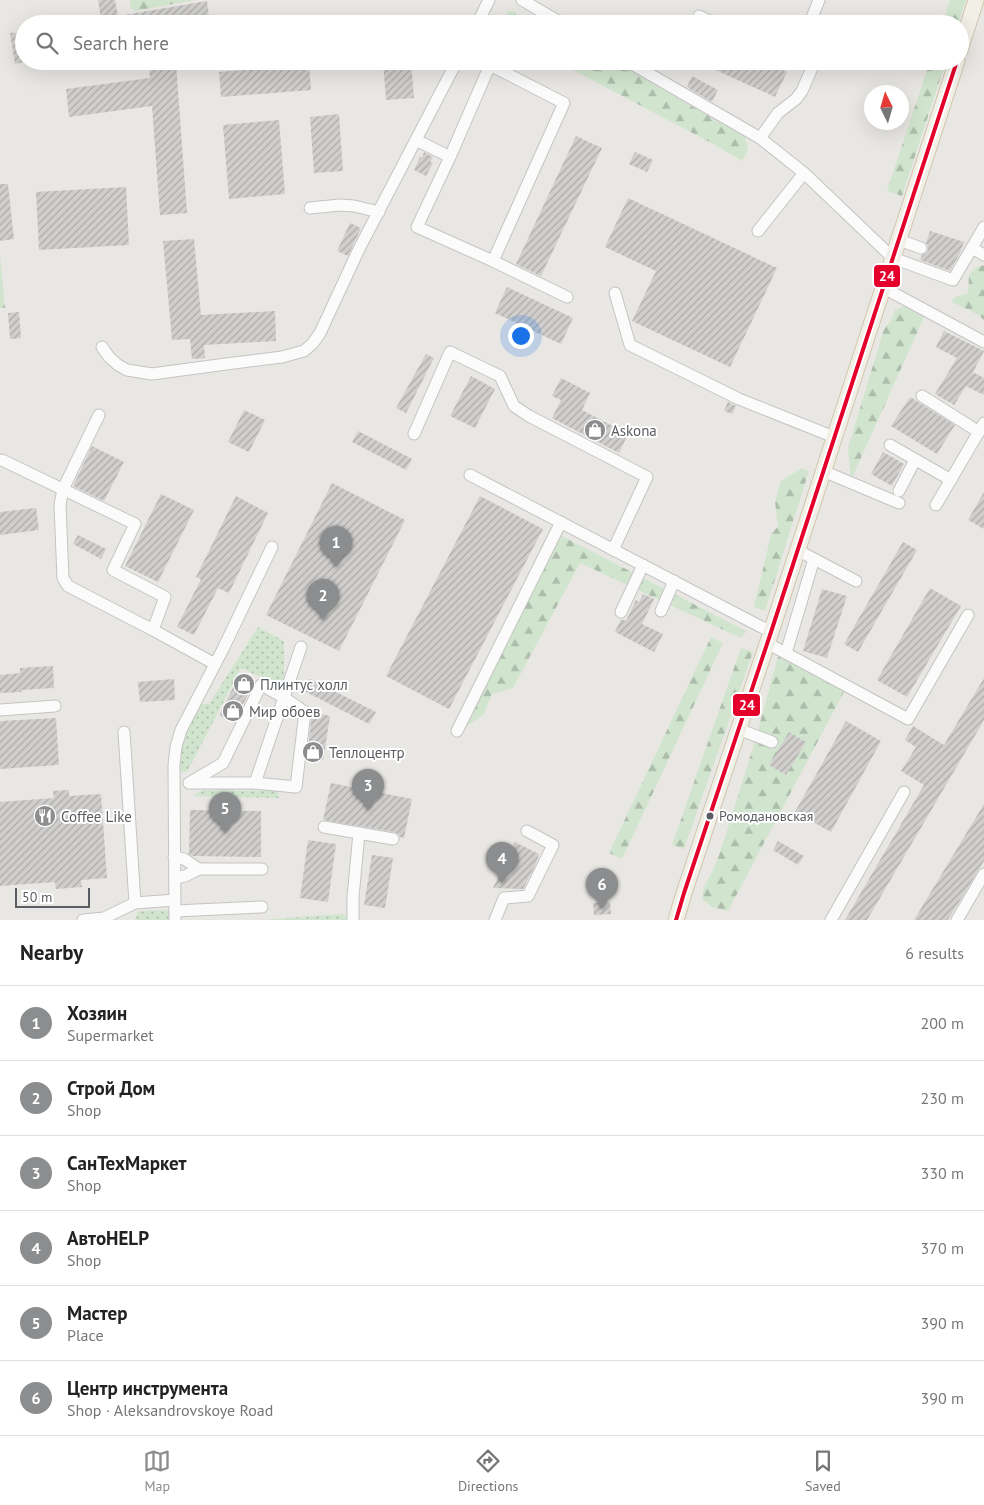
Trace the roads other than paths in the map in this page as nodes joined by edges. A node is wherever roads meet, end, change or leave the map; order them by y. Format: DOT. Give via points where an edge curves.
graph roads {
  1 [pos="489,0"];
  2 [pos="522,0"];
  3 [pos="819,0"];
  4 [pos="976,0"];
  5 [pos="482,15"];
  6 [pos="548,15"];
  7 [pos="813,15"];
  8 [pos="969,22"];
  9 [pos="452,70"];
  10 [pos="488,70"];
  11 [pos="500,70"];
  12 [pos="643,70"];
  13 [pos="811,70"];
  14 [pos="954,70"];
  15 [pos="760,138"];
  16 [pos="416,140"];
  17 [pos="450,157"];
  18 [pos="804,174"];
  19 [pos="310,208"];
  20 [pos="379,212"];
  21 [pos="984,227"];
  22 [pos="758,231"];
  23 [pos="899,240"];
  24 [pos="921,248"];
  25 [pos="972,248"];
  26 [pos="984,255"];
  27 [pos="893,258"];
  28 [pos="493,261"];
  29 [pos="884,288"];
  30 [pos="615,294"];
  31 [pos="568,297"];
  32 [pos="984,342"];
  33 [pos="102,347"];
  34 [pos="922,396"];
  35 [pos="99,415"];
  36 [pos="982,428"];
  37 [pos="414,434"];
  38 [pos="834,437"];
  39 [pos="890,445"];
  40 [pos="2,460"];
  41 [pos="915,460"];
  42 [pos="823,471"];
  43 [pos="470,475"];
  44 [pos="951,480"];
  45 [pos="63,490"];
  46 [pos="898,491"];
  47 [pos="899,503"];
  48 [pos="936,505"];
  49 [pos="561,522"];
  50 [pos="272,547"];
  51 [pos="613,550"];
  52 [pos="797,550"];
  53 [pos="814,559"];
  54 [pos="643,565"];
  55 [pos="674,581"];
  56 [pos="856,581"];
  57 [pos="661,611"];
  58 [pos="621,612"];
  59 [pos="968,615"];
  60 [pos="154,630"];
  61 [pos="769,637"];
  62 [pos="301,647"];
  63 [pos="786,653"];
  64 [pos="215,664"];
  65 [pos="283,697"];
  66 [pos="55,706"];
  67 [pos="0,710"];
  68 [pos="738,729"];
  69 [pos="457,731"];
  70 [pos="124,732"];
  71 [pos="772,742"];
  72 [pos="190,783"];
  73 [pos="255,783"];
  74 [pos="904,792"];
  75 [pos="174,796"];
  76 [pos="324,827"];
  77 [pos="527,831"];
  78 [pos="359,833"];
  79 [pos="393,839"];
  80 [pos="174,857"];
  81 [pos="200,869"];
  82 [pos="262,869"];
  83 [pos="984,874"];
  84 [pos="174,878"];
  85 [pos="135,902"];
  86 [pos="262,907"];
  87 [pos="175,910"];
  88 [pos="83,920"];
  89 [pos="353,920"];
  90 [pos="495,920"];
  91 [pos="676,920"];
  92 [pos="832,920"];
  93 [pos="957,920"];
  1 -- 5 [label="lane"];
  2 -- 6 [label="lane"];
  3 -- 7 [label="lane"];
  4 -- 8 [label="main road"];
  9 -- 16 [label="lane"];
  10 -- 17 [label="lane"];
  11 -- 28 [label="lane" via="564,103"];
  12 -- 15 [label="lane"];
  13 -- 15 [label="lane" via="802,91 778,113"];
  14 -- 23 [label="main road"];
  15 -- 18 [label="lane"];
  16 -- 17 [label="lane"];
  16 -- 20 [label="lane"];
  17 -- 28 [label="lane" via="417,226"];
  18 -- 22 [label="lane"];
  18 -- 27 [label="lane"];
  19 -- 20 [label="lane" via="340,205"];
  20 -- 33 [label="lane" via="320,334 304,351 282,357 152,374 127,370 109,357"];
  21 -- 25 [label="lane"];
  23 -- 24 [label="lane"];
  23 -- 27 [label="main road"];
  25 -- 26 [label="lane"];
  25 -- 27 [label="lane" via="953,280"];
  27 -- 29 [label="main road"];
  28 -- 31 [label="lane"];
  29 -- 32 [label="lane"];
  29 -- 38 [label="main road"];
  30 -- 38 [label="lane" via="630,345 739,399"];
  34 -- 36 [label="lane"];
  35 -- 45 [label="lane"];
  36 -- 44 [label="lane"];
  37 -- 51 [label="lane" via="450,352 500,376 514,406 646,477"];
  38 -- 42 [label="main road"];
  39 -- 41 [label="lane"];
  40 -- 45 [label="lane"];
  41 -- 44 [label="lane"];
  41 -- 46 [label="lane"];
  42 -- 47 [label="lane"];
  42 -- 52 [label="main road"];
  43 -- 49 [label="lane"];
  44 -- 48 [label="lane"];
  45 -- 60 [label="lane" via="61,548 63,578 68,586"];
  45 -- 60 [label="lane" via="135,524 113,570 165,597"];
  49 -- 51 [label="lane"];
  49 -- 69 [label="lane"];
  50 -- 64 [label="lane"];
  51 -- 54 [label="lane"];
  52 -- 53 [label="lane"];
  52 -- 61 [label="main road"];
  53 -- 56 [label="lane"];
  53 -- 63 [label="lane"];
  54 -- 55 [label="lane"];
  54 -- 58 [label="lane"];
  55 -- 57 [label="lane"];
  55 -- 61 [label="lane"];
  59 -- 63 [label="lane" via="908,719"];
  60 -- 64 [label="lane"];
  61 -- 63 [label="lane"];
  61 -- 68 [label="main road"];
  62 -- 65 [label="lane"];
  64 -- 75 [label="lane" via="180,730 174,765"];
  65 -- 72 [label="lane" via="261,685 223,763"];
  65 -- 73 [label="lane"];
  65 -- 73 [label="lane" via="305,712 296,787"];
  66 -- 67 [label="lane"];
  68 -- 71 [label="lane"];
  68 -- 91 [label="main road"];
  70 -- 85 [label="lane"];
  72 -- 73 [label="lane"];
  72 -- 75 [label="lane"];
  74 -- 92 [label="lane"];
  75 -- 80 [label="lane"];
  76 -- 78 [label="lane"];
  77 -- 90 [label="lane" via="553,845 528,896 504,898"];
  78 -- 79 [label="lane"];
  78 -- 89 [label="lane"];
  80 -- 81 [label="lane"];
  80 -- 84 [label="lane"];
  81 -- 82 [label="lane"];
  81 -- 84 [label="lane"];
  83 -- 93 [label="lane"];
  84 -- 87 [label="lane"];
  85 -- 87 [label="lane"];
  85 -- 88 [label="lane" via="104,918"];
  86 -- 87 [label="lane"];
}
